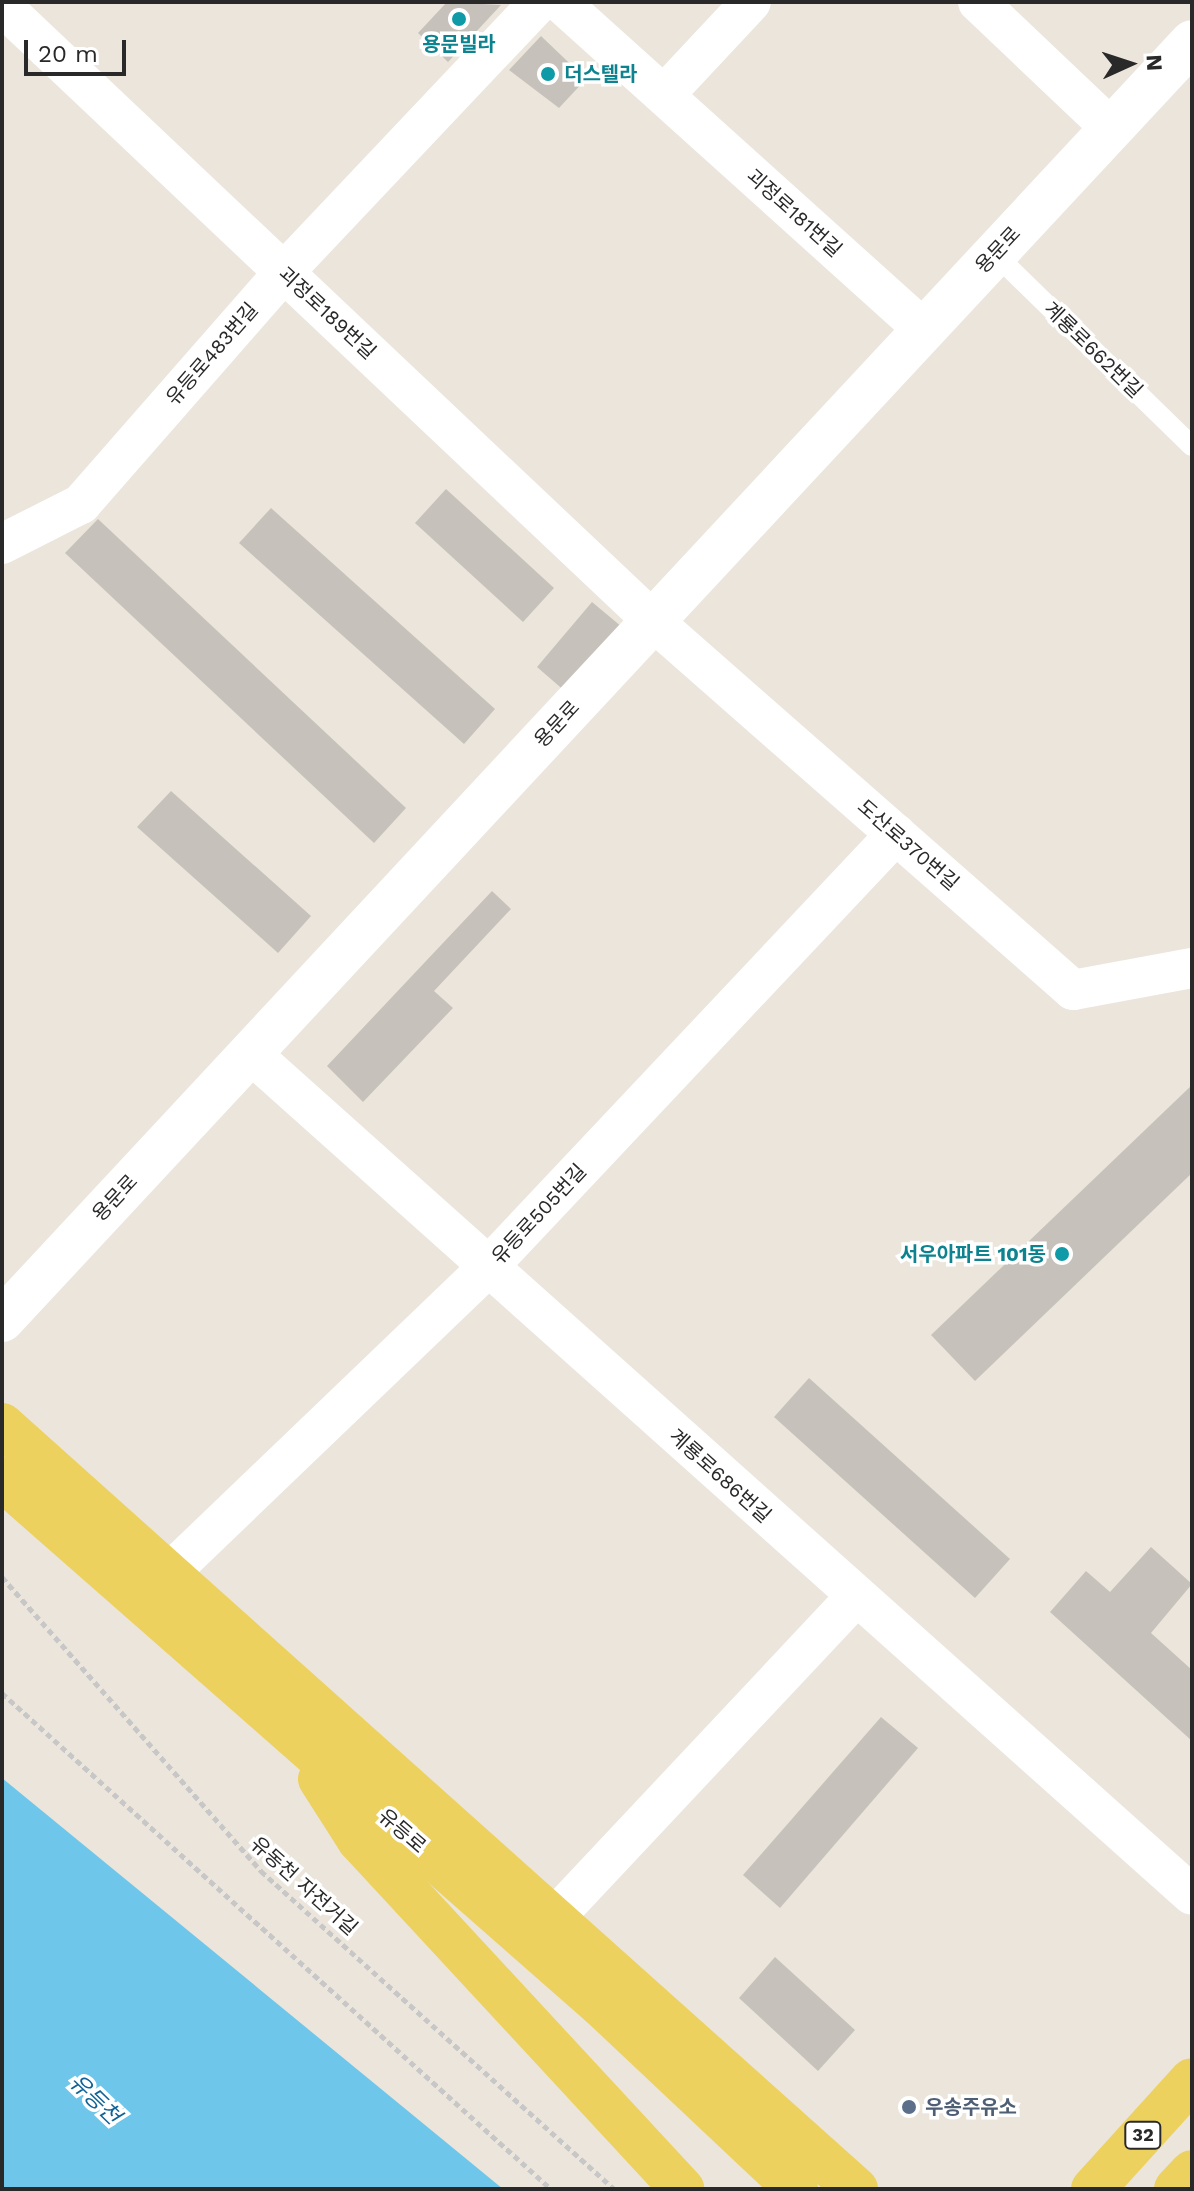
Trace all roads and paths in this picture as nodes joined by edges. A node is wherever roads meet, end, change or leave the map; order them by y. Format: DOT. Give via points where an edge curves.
graph roads {
  1 [pos="539,2"];
  2 [pos="560,2"];
  3 [pos="751,2"];
  4 [pos="978,2"];
  5 [pos="2,6"];
  6 [pos="1192,42"];
  7 [pos="664,95"];
  8 [pos="1111,128"];
  9 [pos="995,254"];
  10 [pos="284,272"];
  11 [pos="924,330"];
  12 [pos="1192,446"];
  13 [pos="2,544"];
  14 [pos="653,621"];
  15 [pos="896,834"];
  16 [pos="1192,968"];
  17 [pos="250,1053"];
  18 [pos="488,1267"];
  19 [pos="2,1320"];
  20 [pos="2,1425"];
  21 [pos="2,1479"];
  22 [pos="2,1577"];
  23 [pos="165,1577"];
  24 [pos="855,1598"];
  25 [pos="2,1693"];
  26 [pos="293,1737"];
  27 [pos="1192,1895"];
  28 [pos="554,1918"];
  29 [pos="1192,2080"];
  30 [pos="1192,2172"];
  31 [pos="551,2189"];
  32 [pos="614,2189"];
  33 [pos="682,2189"];
  34 [pos="796,2189"];
  35 [pos="856,2189"];
  36 [pos="1093,2189"];
  37 [pos="1176,2189"];
  1 -- 10 [label="street, 유등로483번길"];
  2 -- 7 [label="street, 괴정로181번길"];
  3 -- 7 [label="street"];
  4 -- 8 [label="street"];
  5 -- 10 [label="street, 괴정로189번길"];
  6 -- 8 [label="street, 용문로"];
  7 -- 11 [label="street, 괴정로181번길"];
  8 -- 9 [label="street, 용문로"];
  9 -- 11 [label="street, 용문로"];
  9 -- 12 [label="lane, 계룡로662번길"];
  10 -- 13 [label="street, 유등로483번길" via="81,504"];
  10 -- 14 [label="street, 괴정로189번길"];
  11 -- 14 [label="street, 용문로"];
  14 -- 15 [label="street, 도산로370번길"];
  14 -- 17 [label="street, 용문로"];
  15 -- 16 [label="street, 도산로370번길" via="1073,990"];
  15 -- 18 [label="street, 유등로505번길"];
  17 -- 18 [label="street, 계룡로686번길"];
  17 -- 19 [label="street, 용문로"];
  18 -- 23 [label="street, 유등로505번길"];
  18 -- 24 [label="street, 계룡로686번길"];
  20 -- 23 [label="main road, 유등로"];
  21 -- 26 [label="main road, 유등로"];
  22 -- 32 [label="path, 유동천 자전거길" via="261,1871"];
  23 -- 28 [label="main road, 유등로"];
  24 -- 27 [label="street, 계룡로686번길"];
  24 -- 28 [label="street"];
  25 -- 31 [label="path"];
  26 -- 33 [label="main road" via="359,1840"];
  26 -- 34 [label="main road, 유등로" via="601,2005"];
  28 -- 35 [label="main road, 유등로"];
  29 -- 36 [label="main road, 32"];
  30 -- 37 [label="main road"];
}
